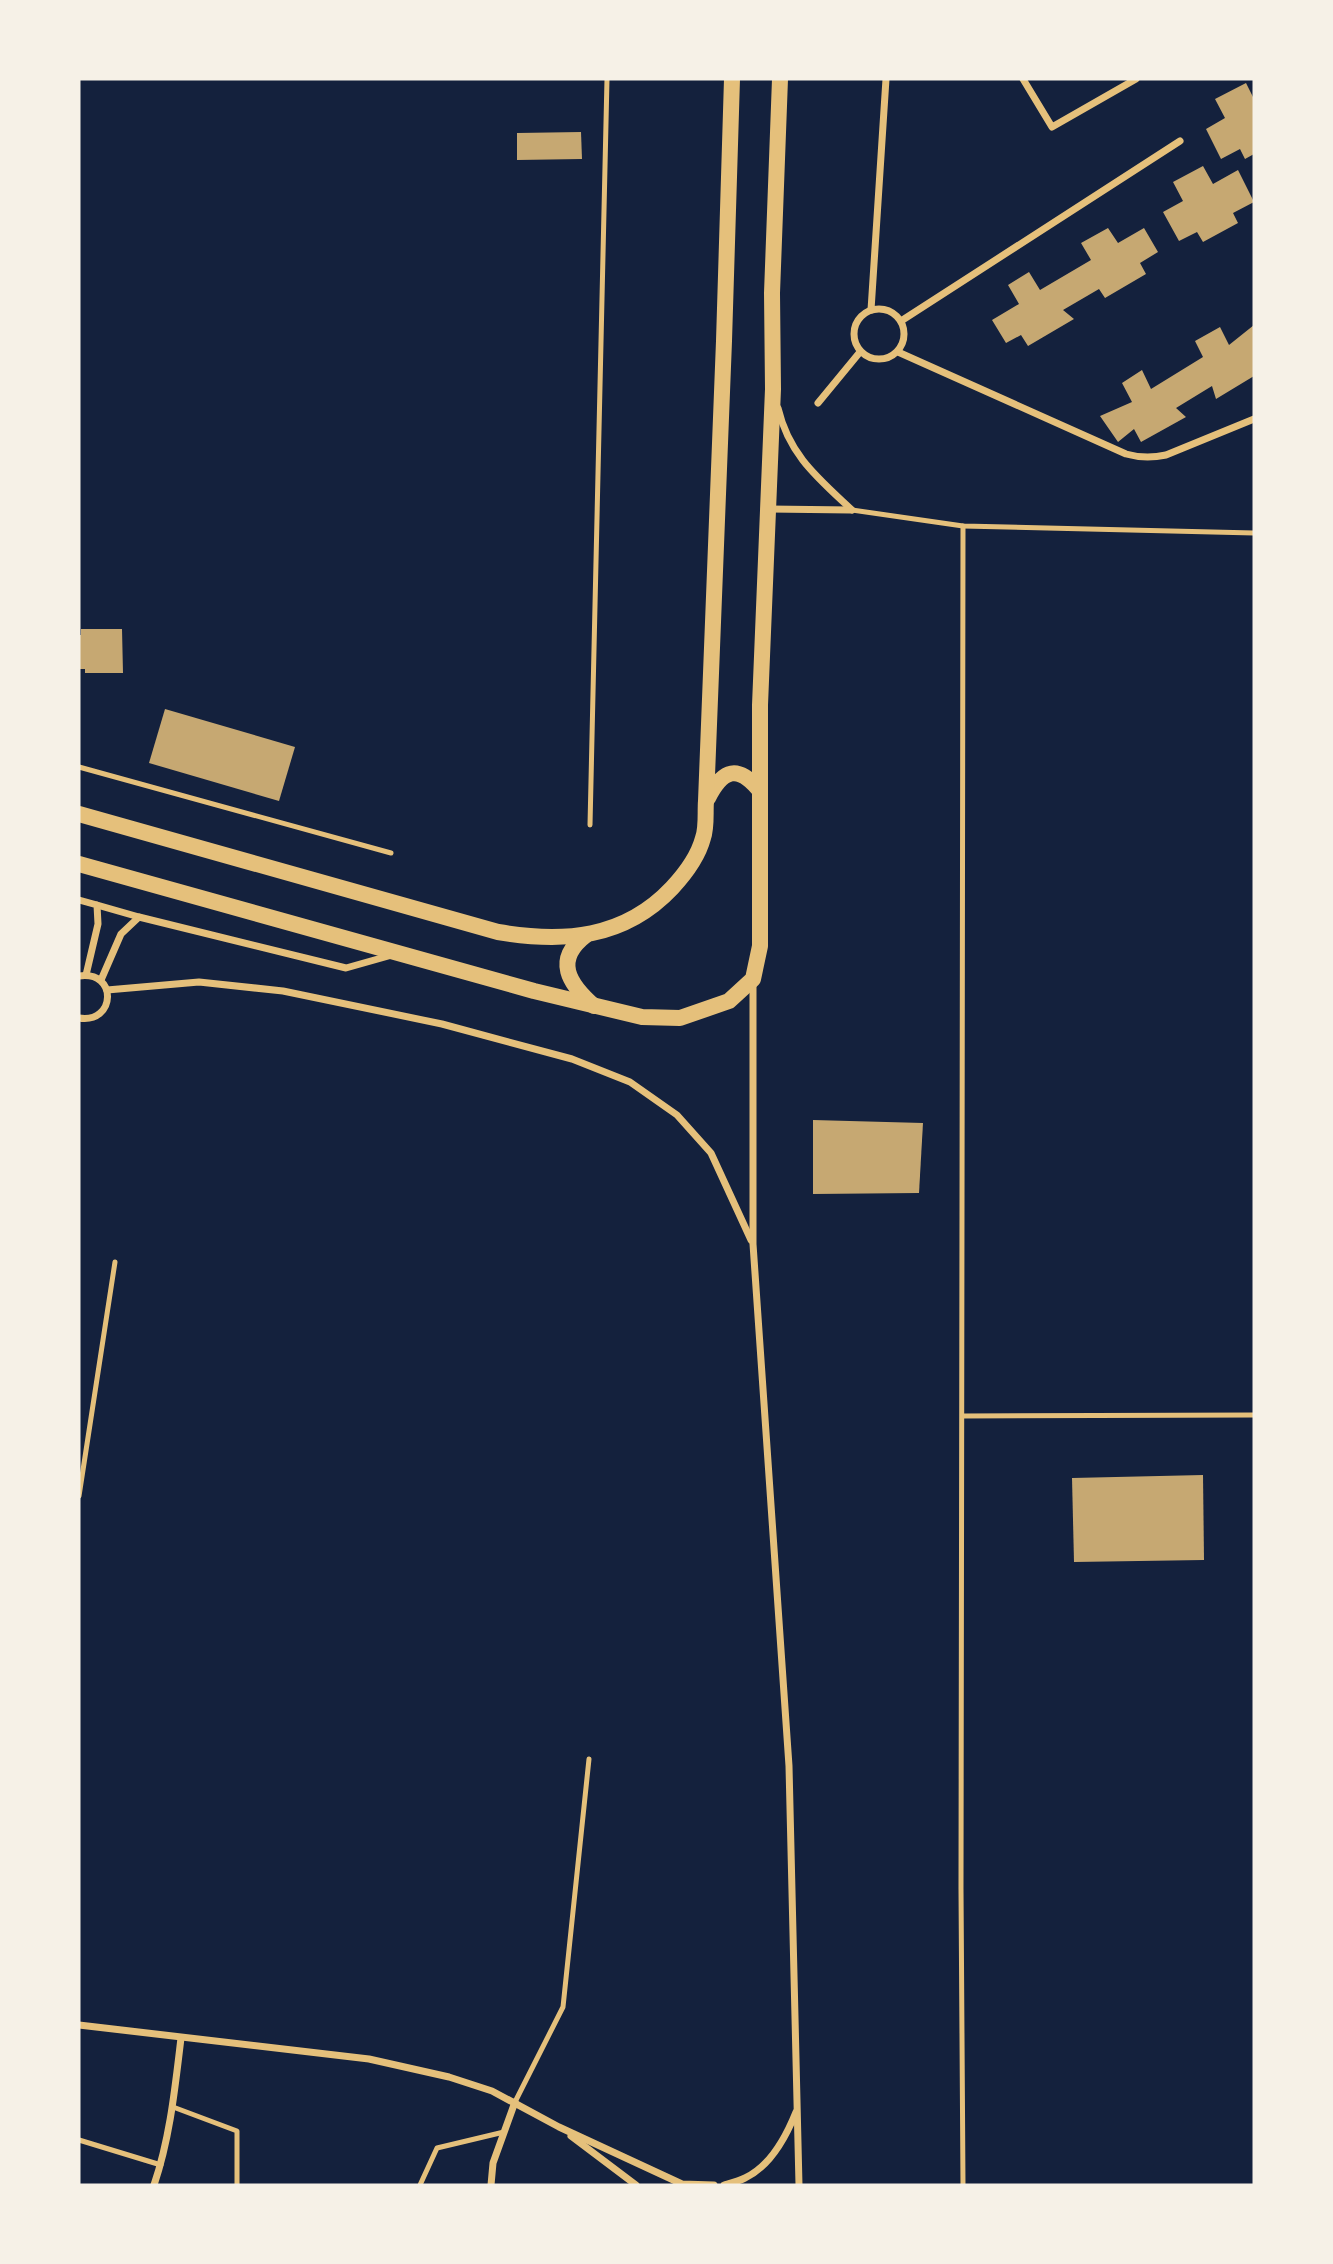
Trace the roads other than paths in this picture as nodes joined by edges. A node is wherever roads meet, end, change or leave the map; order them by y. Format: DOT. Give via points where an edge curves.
graph roads {
  1 [pos="607,79"];
  2 [pos="732,79"];
  3 [pos="780,79"];
  4 [pos="886,79"];
  5 [pos="1023,79"];
  6 [pos="1136,79"];
  7 [pos="1181,141"];
  8 [pos="871,310"];
  9 [pos="901,321"];
  10 [pos="860,352"];
  11 [pos="898,352"];
  12 [pos="773,389"];
  13 [pos="818,403"];
  14 [pos="1254,419"];
  15 [pos="768,509"];
  16 [pos="852,510"];
  17 [pos="963,526"];
  18 [pos="1254,533"];
  19 [pos="79,767"];
  20 [pos="760,791"];
  21 [pos="706,800"];
  22 [pos="79,814"];
  23 [pos="590,825"];
  24 [pos="391,853"];
  25 [pos="79,864"];
  26 [pos="79,900"];
  27 [pos="97,905"];
  28 [pos="139,917"];
  29 [pos="586,935"];
  30 [pos="399,953"];
  31 [pos="82,975"];
  32 [pos="753,979"];
  33 [pos="101,980"];
  34 [pos="107,990"];
  35 [pos="596,1007"];
  36 [pos="79,1020"];
  37 [pos="753,1244"];
  38 [pos="115,1262"];
  39 [pos="1254,1415"];
  40 [pos="963,1416"];
  41 [pos="79,1496"];
  42 [pos="589,1759"];
  43 [pos="79,2027"];
  44 [pos="181,2039"];
  45 [pos="798,2087"];
  46 [pos="514,2102"];
  47 [pos="173,2107"];
  48 [pos="559,2127"];
  49 [pos="504,2132"];
  50 [pos="79,2140"];
  51 [pos="161,2165"];
  52 [pos="154,2185"];
  53 [pos="237,2185"];
  54 [pos="421,2185"];
  55 [pos="491,2185"];
  56 [pos="636,2185"];
  57 [pos="683,2185"];
  58 [pos="714,2185"];
  59 [pos="724,2185"];
  60 [pos="799,2185"];
  61 [pos="963,2185"];
  1 -- 23 [label="lane"];
  2 -- 21 [label="main road"];
  3 -- 12 [label="main road"];
  4 -- 8 [label="street"];
  5 -- 6 [label="street" via="1052,127"];
  7 -- 9 [label="street"];
  8 -- 9 [label="street" via="888,311"];
  8 -- 10 [label="street" via="854,328"];
  9 -- 11 [label="street" via="904,337"];
  10 -- 11 [label="street" via="875,360"];
  10 -- 13 [label="street"];
  11 -- 14 [label="street" via="1139,458 1166,455"];
  12 -- 15 [label="main road"];
  12 -- 16 [label="street" via="794,452"];
  15 -- 16 [label="street"];
  15 -- 20 [label="main road"];
  16 -- 17 [label="lane"];
  17 -- 18 [label="lane"];
  17 -- 40 [label="lane"];
  19 -- 24 [label="lane"];
  20 -- 21 [label="main road" via="751,779 737,773 717,781"];
  20 -- 32 [label="main road" via="760,946"];
  21 -- 29 [label="main road" via="704,837 686,874 660,902 620,926"];
  22 -- 29 [label="main road" via="498,932 531,937"];
  25 -- 30 [label="main road"];
  26 -- 27 [label="street"];
  27 -- 28 [label="street"];
  27 -- 31 [label="street" via="99,924"];
  28 -- 30 [label="street" via="345,968"];
  28 -- 33 [label="street" via="121,934"];
  29 -- 35 [label="main road" via="569,953 566,967 572,982"];
  30 -- 35 [label="main road"];
  31 -- 33 [label="street"];
  32 -- 35 [label="main road" via="729,1001 680,1018 642,1017"];
  32 -- 37 [label="street"];
  33 -- 34 [label="street"];
  34 -- 36 [label="street" via="102,1012"];
  34 -- 37 [label="street" via="199,982 283,991 442,1024 572,1059 630,1082 677,1115 711,1153"];
  37 -- 45 [label="street" via="789,1766"];
  38 -- 41 [label="lane"];
  39 -- 40 [label="lane"];
  40 -- 61 [label="lane"];
  42 -- 46 [label="lane" via="564,2007"];
  43 -- 44 [label="street"];
  44 -- 46 [label="street" via="369,2059 449,2077"];
  44 -- 47 [label="street"];
  45 -- 59 [label="street" via="796,2113 775,2152 747,2178"];
  45 -- 60 [label="street"];
  46 -- 48 [label="street"];
  46 -- 49 [label="street"];
  47 -- 51 [label="street"];
  47 -- 53 [label="lane" via="237,2131"];
  48 -- 56 [label="street"];
  48 -- 57 [label="street"];
  49 -- 54 [label="lane" via="437,2148"];
  49 -- 55 [label="street"];
  50 -- 51 [label="lane"];
  51 -- 52 [label="street"];
  57 -- 58 [label="street"];
}
